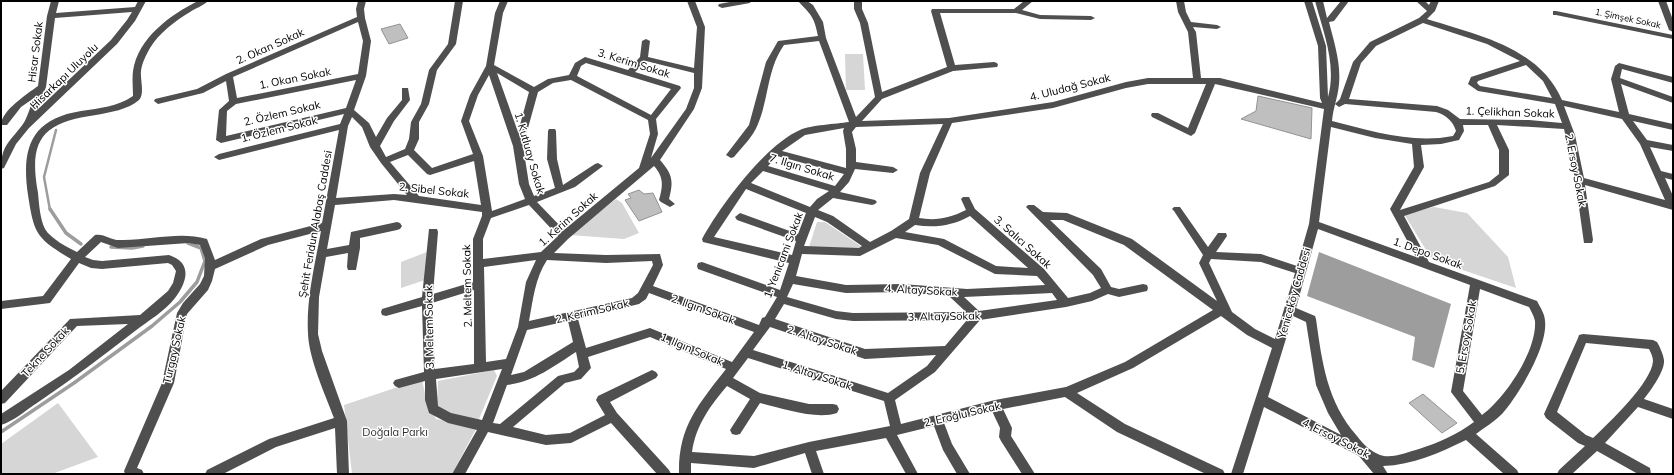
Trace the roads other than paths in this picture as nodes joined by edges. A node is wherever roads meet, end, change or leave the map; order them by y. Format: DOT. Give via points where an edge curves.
graph roads {
  1 [pos="54,1"];
  2 [pos="142,1"];
  3 [pos="204,1"];
  4 [pos="362,1"];
  5 [pos="459,1"];
  6 [pos="504,1"];
  7 [pos="691,1"];
  8 [pos="746,1"];
  9 [pos="802,1"];
  10 [pos="858,1"];
  11 [pos="1029,1"];
  12 [pos="1180,1"];
  13 [pos="1308,1"];
  14 [pos="1319,1"];
  15 [pos="1345,1"];
  16 [pos="1420,1"];
  17 [pos="1435,1"];
  18 [pos="1662,1"];
  19 [pos="722,6"];
  20 [pos="137,9"];
  21 [pos="1016,11"];
  22 [pos="1431,11"];
  23 [pos="1556,12"];
  24 [pos="51,16"];
  25 [pos="361,18"];
  26 [pos="1091,18"];
  27 [pos="1324,20"];
  28 [pos="1422,20"];
  29 [pos="1188,24"];
  30 [pos="1217,27"];
  31 [pos="1673,30"];
  32 [pos="1673,37"];
  33 [pos="822,38"];
  34 [pos="646,41"];
  35 [pos="644,58"];
  36 [pos="1527,62"];
  37 [pos="994,65"];
  38 [pos="490,66"];
  39 [pos="952,68"];
  40 [pos="699,72"];
  41 [pos="630,73"];
  42 [pos="230,76"];
  43 [pos="362,76"];
  44 [pos="572,77"];
  45 [pos="1615,79"];
  46 [pos="1197,80"];
  47 [pos="1212,80"];
  48 [pos="1673,80"];
  49 [pos="42,87"];
  50 [pos="405,90"];
  51 [pos="534,91"];
  52 [pos="879,97"];
  53 [pos="1673,100"];
  54 [pos="158,101"];
  55 [pos="233,102"];
  56 [pos="1344,102"];
  57 [pos="1559,102"];
  58 [pos="1329,107"];
  59 [pos="349,110"];
  60 [pos="1155,115"];
  61 [pos="1625,117"];
  62 [pos="652,119"];
  63 [pos="949,121"];
  64 [pos="1458,122"];
  65 [pos="1492,122"];
  66 [pos="4,123"];
  67 [pos="1328,123"];
  68 [pos="854,124"];
  69 [pos="26,126"];
  70 [pos="344,126"];
  71 [pos="1567,126"];
  72 [pos="1673,127"];
  73 [pos="552,131"];
  74 [pos="1416,143"];
  75 [pos="1644,143"];
  76 [pos="518,146"];
  77 [pos="375,147"];
  78 [pos="1673,148"];
  79 [pos="409,151"];
  80 [pos="776,153"];
  81 [pos="478,156"];
  82 [pos="732,156"];
  83 [pos="219,157"];
  84 [pos="655,160"];
  85 [pos="384,161"];
  86 [pos="1,166"];
  87 [pos="598,166"];
  88 [pos="762,167"];
  89 [pos="851,168"];
  90 [pos="893,170"];
  91 [pos="643,171"];
  92 [pos="1658,173"];
  93 [pos="1673,177"];
  94 [pos="1580,180"];
  95 [pos="744,184"];
  96 [pos="560,190"];
  97 [pos="834,192"];
  98 [pos="416,199"];
  99 [pos="966,199"];
  100 [pos="530,201"];
  101 [pos="331,202"];
  102 [pos="872,202"];
  103 [pos="670,204"];
  104 [pos="1673,206"];
  105 [pos="1031,207"];
  106 [pos="1177,209"];
  107 [pos="971,211"];
  108 [pos="487,212"];
  109 [pos="812,213"];
  110 [pos="1398,214"];
  111 [pos="1042,216"];
  112 [pos="740,217"];
  113 [pos="913,221"];
  114 [pos="1314,224"];
  115 [pos="326,226"];
  116 [pos="397,226"];
  117 [pos="433,232"];
  118 [pos="895,234"];
  119 [pos="564,236"];
  120 [pos="1222,236"];
  121 [pos="802,239"];
  122 [pos="1588,240"];
  123 [pos="870,247"];
  124 [pos="355,248"];
  125 [pos="322,254"];
  126 [pos="796,255"];
  127 [pos="1208,255"];
  128 [pos="544,256"];
  129 [pos="77,258"];
  130 [pos="478,264"];
  131 [pos="1425,264"];
  132 [pos="211,266"];
  133 [pos="702,266"];
  134 [pos="352,267"];
  135 [pos="1301,271"];
  136 [pos="1040,272"];
  137 [pos="788,279"];
  138 [pos="1476,283"];
  139 [pos="478,285"];
  140 [pos="647,288"];
  141 [pos="1142,288"];
  142 [pos="1055,289"];
  143 [pos="1107,290"];
  144 [pos="951,291"];
  145 [pos="782,297"];
  146 [pos="427,300"];
  147 [pos="1066,303"];
  148 [pos="1533,304"];
  149 [pos="1,305"];
  150 [pos="1290,310"];
  151 [pos="386,312"];
  152 [pos="1225,312"];
  153 [pos="977,316"];
  154 [pos="572,317"];
  155 [pos="144,319"];
  156 [pos="763,326"];
  157 [pos="523,327"];
  158 [pos="1279,346"];
  159 [pos="580,349"];
  160 [pos="949,350"];
  161 [pos="745,352"];
  162 [pos="510,363"];
  163 [pos="480,367"];
  164 [pos="734,368"];
  165 [pos="430,375"];
  166 [pos="652,375"];
  167 [pos="725,379"];
  168 [pos="503,381"];
  169 [pos="400,383"];
  170 [pos="1067,392"];
  171 [pos="757,397"];
  172 [pos="889,398"];
  173 [pos="1,399"];
  174 [pos="1262,400"];
  175 [pos="1635,401"];
  176 [pos="995,405"];
  177 [pos="833,409"];
  178 [pos="1673,414"];
  179 [pos="613,416"];
  180 [pos="937,419"];
  181 [pos="1,420"];
  182 [pos="341,421"];
  183 [pos="1482,424"];
  184 [pos="485,427"];
  185 [pos="502,430"];
  186 [pos="736,430"];
  187 [pos="893,431"];
  188 [pos="1467,434"];
  189 [pos="1596,444"];
  190 [pos="809,446"];
  191 [pos="1367,455"];
  192 [pos="684,458"];
  193 [pos="134,472"];
  194 [pos="1646,472"];
  195 [pos="1568,473"];
  196 [pos="211,474"];
  197 [pos="343,474"];
  198 [pos="458,474"];
  199 [pos="665,474"];
  200 [pos="685,474"];
  201 [pos="817,474"];
  202 [pos="912,474"];
  203 [pos="964,474"];
  204 [pos="1029,474"];
  205 [pos="1219,474"];
  206 [pos="1237,474"];
  207 [pos="1382,474"];
  208 [pos="1513,474"];
  1 -- 24 [label="street, Hisar Sokak"];
  2 -- 20 [label="street, Hisarkapı Uluyolu"];
  3 -- 129 [label="street" via="179,15 148,43 137,71 137,97 131,103 116,108 70,115 44,130 36,141 31,156 30,174 40,230"];
  4 -- 25 [label="street, Şehit Feridun Alabaş Caddesi"];
  5 -- 79 [label="street" via="452,44 433,70 425,104 414,122 414,139"];
  6 -- 38 [label="street" via="499,13"];
  7 -- 40 [label="street, 1. Kerim Sokak" via="701,27"];
  8 -- 19 [label="street"];
  9 -- 33 [label="street" via="810,7 819,22"];
  10 -- 52 [label="street"];
  11 -- 21 [label="street"];
  12 -- 29 [label="street"];
  13 -- 58 [label="street, Yeniceköy Caddesi" via="1322,46 1324,98"];
  14 -- 27 [label="street, Yeniceköy Caddesi"];
  15 -- 27 [label="street" via="1332,19"];
  16 -- 22 [label="street"];
  17 -- 22 [label="street"];
  18 -- 31 [label="street"];
  20 -- 24 [label="street"];
  20 -- 69 [label="street, Hisarkapı Uluyolu" via="114,42"];
  21 -- 26 [label="street" via="1040,17"];
  21 -- 39 [label="street" via="935,11"];
  22 -- 28 [label="street"];
  23 -- 32 [label="street, 1. Şimşek Sokak"];
  24 -- 49 [label="street, Hisar Sokak"];
  25 -- 42 [label="street, 2. Okan Sokak"];
  25 -- 43 [label="street, Şehit Feridun Alabaş Caddesi" via="367,41"];
  27 -- 58 [label="street, Yeniceköy Caddesi" via="1335,69 1334,98"];
  28 -- 36 [label="street, 2. Ersoy Sokak" via="1488,42 1510,51"];
  28 -- 56 [label="street" via="1373,44 1357,62"];
  29 -- 30 [label="street"];
  29 -- 46 [label="street" via="1192,32"];
  33 -- 68 [label="street"];
  33 -- 82 [label="street" via="781,43 775,50 752,125"];
  34 -- 35 [label="street"];
  35 -- 40 [label="street"];
  35 -- 41 [label="street"];
  36 -- 57 [label="street, 2. Ersoy Sokak" via="1546,81"];
  36 -- 57 [label="street" via="1474,79 1472,84 1478,88"];
  37 -- 39 [label="street"];
  38 -- 51 [label="street"];
  38 -- 76 [label="street, 1. Kutluay Sokak"];
  38 -- 81 [label="street" via="474,94 465,121"];
  39 -- 52 [label="street"];
  40 -- 84 [label="street, 1. Kerim Sokak" via="698,88 690,109"];
  41 -- 44 [label="street, 3. Kerim Sokak" via="585,60 578,65"];
  41 -- 62 [label="street, 3. Kerim Sokak" via="677,88"];
  42 -- 54 [label="street" via="200,91"];
  42 -- 55 [label="street, 2. Okan Sokak"];
  43 -- 55 [label="street, 1. Okan Sokak"];
  43 -- 59 [label="street, Şehit Feridun Alabaş Caddesi"];
  44 -- 51 [label="street" via="551,82"];
  44 -- 62 [label="street"];
  45 -- 48 [label="street" via="1619,66"];
  45 -- 53 [label="street"];
  45 -- 61 [label="street"];
  46 -- 47 [label="street, 4. Uludağ Sokak"];
  46 -- 63 [label="street, 4. Uludağ Sokak" via="1148,81 1053,105"];
  47 -- 58 [label="street, 4. Uludağ Sokak"];
  47 -- 60 [label="street" via="1191,133"];
  49 -- 66 [label="street" via="18,105"];
  49 -- 69 [label="street, Hisar Sokak"];
  50 -- 77 [label="street" via="406,100 390,120"];
  51 -- 76 [label="street"];
  52 -- 68 [label="street"];
  55 -- 59 [label="street, 2. Özlem Sokak" via="223,110 221,140"];
  56 -- 58 [label="street"];
  56 -- 64 [label="street" via="1437,109"];
  57 -- 61 [label="street"];
  57 -- 71 [label="street, 2. Ersoy Sokak"];
  58 -- 67 [label="street, Yeniceköy Caddesi"];
  59 -- 70 [label="street, Şehit Feridun Alabaş Caddesi"];
  59 -- 77 [label="street" via="366,125"];
  61 -- 72 [label="street"];
  61 -- 75 [label="street"];
  62 -- 91 [label="street" via="654,134"];
  63 -- 68 [label="street, 4. Uludağ Sokak"];
  63 -- 113 [label="street" via="925,173"];
  64 -- 65 [label="street, 1. Çelikhan Sokak"];
  64 -- 74 [label="street, 1. Çelikhan Sokak" via="1460,131 1456,138 1444,142"];
  65 -- 71 [label="street, 1. Çelikhan Sokak"];
  65 -- 110 [label="street" via="1504,150 1504,175 1492,184"];
  67 -- 74 [label="street, 1. Çelikhan Sokak"];
  67 -- 114 [label="street, Yeniceköy Caddesi"];
  68 -- 80 [label="street, 4. Uludağ Sokak" via="802,132"];
  68 -- 89 [label="street" via="847,131 852,150"];
  69 -- 86 [label="street, Hisarkapı Uluyolu" via="12,143"];
  70 -- 83 [label="street, 1. Özlem Sokak"];
  70 -- 101 [label="street, Şehit Feridun Alabaş Caddesi"];
  71 -- 94 [label="street, 2. Ersoy Sokak"];
  73 -- 96 [label="street" via="552,159"];
  74 -- 110 [label="street" via="1418,167 1395,209"];
  75 -- 78 [label="street"];
  75 -- 92 [label="street"];
  76 -- 100 [label="street, 1. Kutluay Sokak" via="524,184"];
  77 -- 85 [label="street"];
  79 -- 81 [label="street" via="430,172"];
  79 -- 85 [label="street"];
  80 -- 88 [label="street, 4. Uludağ Sokak"];
  80 -- 89 [label="street"];
  81 -- 108 [label="street"];
  84 -- 91 [label="street, 1. Kerim Sokak"];
  84 -- 103 [label="street" via="666,173 668,184 664,200"];
  85 -- 98 [label="street"];
  87 -- 96 [label="street" via="572,185"];
  88 -- 95 [label="street, 4. Uludağ Sokak"];
  88 -- 97 [label="street, 7. Ilgın Sokak"];
  89 -- 90 [label="street"];
  89 -- 97 [label="street, 1. Yenicami Sokak" via="847,179"];
  91 -- 119 [label="street, 1. Kerim Sokak"];
  92 -- 93 [label="street"];
  92 -- 104 [label="street"];
  94 -- 104 [label="street"];
  94 -- 122 [label="street, 2. Ersoy Sokak"];
  95 -- 109 [label="street"];
  95 -- 126 [label="street, 4. Uludağ Sokak" via="707,239"];
  96 -- 100 [label="street"];
  97 -- 102 [label="street, 7. Ilgın Sokak"];
  97 -- 109 [label="street, 1. Yenicami Sokak" via="815,206"];
  98 -- 101 [label="street, 2. Sibel Sokak" via="394,197"];
  98 -- 108 [label="street, 2. Sibel Sokak"];
  99 -- 107 [label="street, 3. Salıcı Sokak"];
  100 -- 108 [label="street"];
  100 -- 119 [label="street, 1. Kutluay Sokak"];
  101 -- 115 [label="street, Şehit Feridun Alabaş Caddesi"];
  105 -- 111 [label="street"];
  106 -- 127 [label="street"];
  107 -- 113 [label="street" via="953,222 932,224"];
  107 -- 136 [label="street, 3. Salıcı Sokak"];
  108 -- 130 [label="street, 2. Meltem Sokak" via="478,239"];
  109 -- 121 [label="street, 1. Yenicami Sokak"];
  109 -- 123 [label="street" via="830,219"];
  110 -- 131 [label="street"];
  111 -- 143 [label="street" via="1097,272"];
  111 -- 152 [label="street" via="1064,216 1128,242"];
  112 -- 121 [label="street"];
  113 -- 118 [label="street"];
  114 -- 131 [label="street, 1. Depo Sokak"];
  114 -- 135 [label="street, Yeniceköy Caddesi"];
  115 -- 125 [label="street, Şehit Feridun Alabaş Caddesi"];
  115 -- 132 [label="street" via="265,242"];
  116 -- 124 [label="street" via="355,235"];
  117 -- 146 [label="street, 3. Meltem Sokak"];
  118 -- 123 [label="street"];
  118 -- 136 [label="street" via="940,242 995,270"];
  119 -- 128 [label="street, 1. Kerim Sokak"];
  120 -- 127 [label="street"];
  121 -- 126 [label="street, 1. Yenicami Sokak"];
  123 -- 126 [label="street" via="860,252"];
  124 -- 125 [label="street"];
  124 -- 134 [label="street"];
  125 -- 182 [label="street, Şehit Feridun Alabaş Caddesi" via="314,297 313,334 316,351"];
  126 -- 137 [label="street, 1. Yenicami Sokak"];
  127 -- 135 [label="street" via="1261,258"];
  127 -- 152 [label="street" via="1204,263"];
  128 -- 130 [label="street"];
  128 -- 140 [label="street, 2. Kerim Sokak" via="606,259 656,257 658,265"];
  128 -- 157 [label="street, 1. Kerim Sokak" via="531,282"];
  129 -- 132 [label="street" via="98,238 118,244 188,239 203,242 211,258"];
  129 -- 149 [label="street" via="46,300"];
  129 -- 155 [label="street" via="96,266 169,259 180,265 181,273 174,293"];
  130 -- 139 [label="street, 2. Meltem Sokak"];
  131 -- 138 [label="street, 1. Depo Sokak"];
  132 -- 193 [label="street, Turgay Sokak" via="204,287 186,305 182,313 168,384"];
  133 -- 145 [label="street, 3. Altay Sokak"];
  135 -- 150 [label="street, Yeniceköy Caddesi"];
  136 -- 142 [label="street, 3. Salıcı Sokak"];
  137 -- 144 [label="street, 4. Altay Sokak" via="846,289 902,288"];
  137 -- 145 [label="street, 1. Yenicami Sokak"];
  138 -- 148 [label="street, 1. Depo Sokak"];
  138 -- 183 [label="street, 5. Ersoy Sokak" via="1457,392"];
  139 -- 146 [label="street"];
  139 -- 163 [label="street, 2. Meltem Sokak"];
  140 -- 154 [label="street, 2. Kerim Sokak" via="635,301"];
  140 -- 156 [label="street, 2. Ilgın Sokak"];
  141 -- 143 [label="street" via="1118,293"];
  142 -- 144 [label="street, 4. Altay Sokak" via="967,293"];
  142 -- 147 [label="street, 3. Salıcı Sokak"];
  143 -- 147 [label="street, 3. Altay Sokak" via="1092,297"];
  144 -- 153 [label="street"];
  145 -- 153 [label="street, 3. Altay Sokak" via="836,315 853,317"];
  145 -- 156 [label="street, 1. Yenicami Sokak"];
  146 -- 151 [label="street"];
  146 -- 165 [label="street, 3. Meltem Sokak"];
  147 -- 153 [label="street, 3. Altay Sokak"];
  148 -- 183 [label="street, 4. Ersoy Sokak" via="1540,319 1540,330 1529,364 1509,396"];
  150 -- 158 [label="street, Yeniceköy Caddesi"];
  150 -- 191 [label="street" via="1311,319 1315,350 1332,409 1346,431"];
  152 -- 158 [label="street" via="1251,332"];
  152 -- 170 [label="street, 2. Eroğlu Sokak" via="1129,365"];
  153 -- 160 [label="street"];
  154 -- 157 [label="street, 2. Kerim Sokak"];
  154 -- 159 [label="street"];
  155 -- 173 [label="street, Tekne Sokak" via="74,322"];
  155 -- 181 [label="street" via="73,373"];
  156 -- 160 [label="street, 2. Altay Sokak" via="865,354"];
  156 -- 161 [label="street, 1. Yenicami Sokak"];
  157 -- 162 [label="street, 1. Kerim Sokak"];
  158 -- 174 [label="street, Yeniceköy Caddesi"];
  159 -- 164 [label="street, 1. Ilgın Sokak" via="650,332"];
  159 -- 168 [label="street, 1. Ilgın Sokak" via="528,376"];
  159 -- 185 [label="street" via="585,368 577,376 562,379"];
  160 -- 172 [label="street" via="931,369"];
  161 -- 164 [label="street, 1. Yenicami Sokak"];
  161 -- 172 [label="street, 1. Altay Sokak"];
  162 -- 163 [label="street"];
  162 -- 168 [label="street, 1. Kerim Sokak"];
  163 -- 165 [label="street"];
  164 -- 167 [label="street, 1. Yenicami Sokak"];
  165 -- 169 [label="street"];
  165 -- 184 [label="street, 3. Meltem Sokak" via="433,409 448,418"];
  166 -- 179 [label="street" via="602,400"];
  167 -- 171 [label="street"];
  167 -- 192 [label="street, 1. Yenicami Sokak" via="694,422"];
  168 -- 184 [label="street, 1. Kerim Sokak"];
  170 -- 176 [label="street, 2. Eroğlu Sokak"];
  170 -- 205 [label="street" via="1121,428"];
  171 -- 177 [label="street" via="809,409"];
  171 -- 186 [label="street"];
  172 -- 187 [label="street"];
  174 -- 191 [label="street, 4. Ersoy Sokak"];
  174 -- 206 [label="street, Yeniceköy Caddesi"];
  175 -- 178 [label="street"];
  175 -- 189 [label="street"];
  175 -- 189 [label="street" via="1654,376 1659,361 1653,346 1583,338 1550,414 1582,439"];
  176 -- 180 [label="street, 2. Eroğlu Sokak"];
  176 -- 204 [label="street" via="1006,428 1005,437"];
  179 -- 185 [label="street" via="571,438 546,440"];
  179 -- 199 [label="street"];
  180 -- 187 [label="street, 2. Eroğlu Sokak"];
  180 -- 203 [label="street" via="947,446"];
  182 -- 196 [label="street" via="273,443"];
  182 -- 197 [label="street, Şehit Feridun Alabaş Caddesi"];
  183 -- 188 [label="street, 4. Ersoy Sokak"];
  184 -- 185 [label="street"];
  184 -- 198 [label="street, 1. Kerim Sokak"];
  187 -- 190 [label="street, 2. Eroğlu Sokak"];
  187 -- 202 [label="street"];
  188 -- 191 [label="street, 4. Ersoy Sokak" via="1430,451 1401,460 1380,461"];
  188 -- 208 [label="street"];
  189 -- 194 [label="street"];
  189 -- 195 [label="street"];
  190 -- 192 [label="street, 2. Eroğlu Sokak" via="754,462"];
  190 -- 201 [label="street"];
  191 -- 207 [label="street"];
  192 -- 200 [label="street, 1. Yenicami Sokak"];
}
